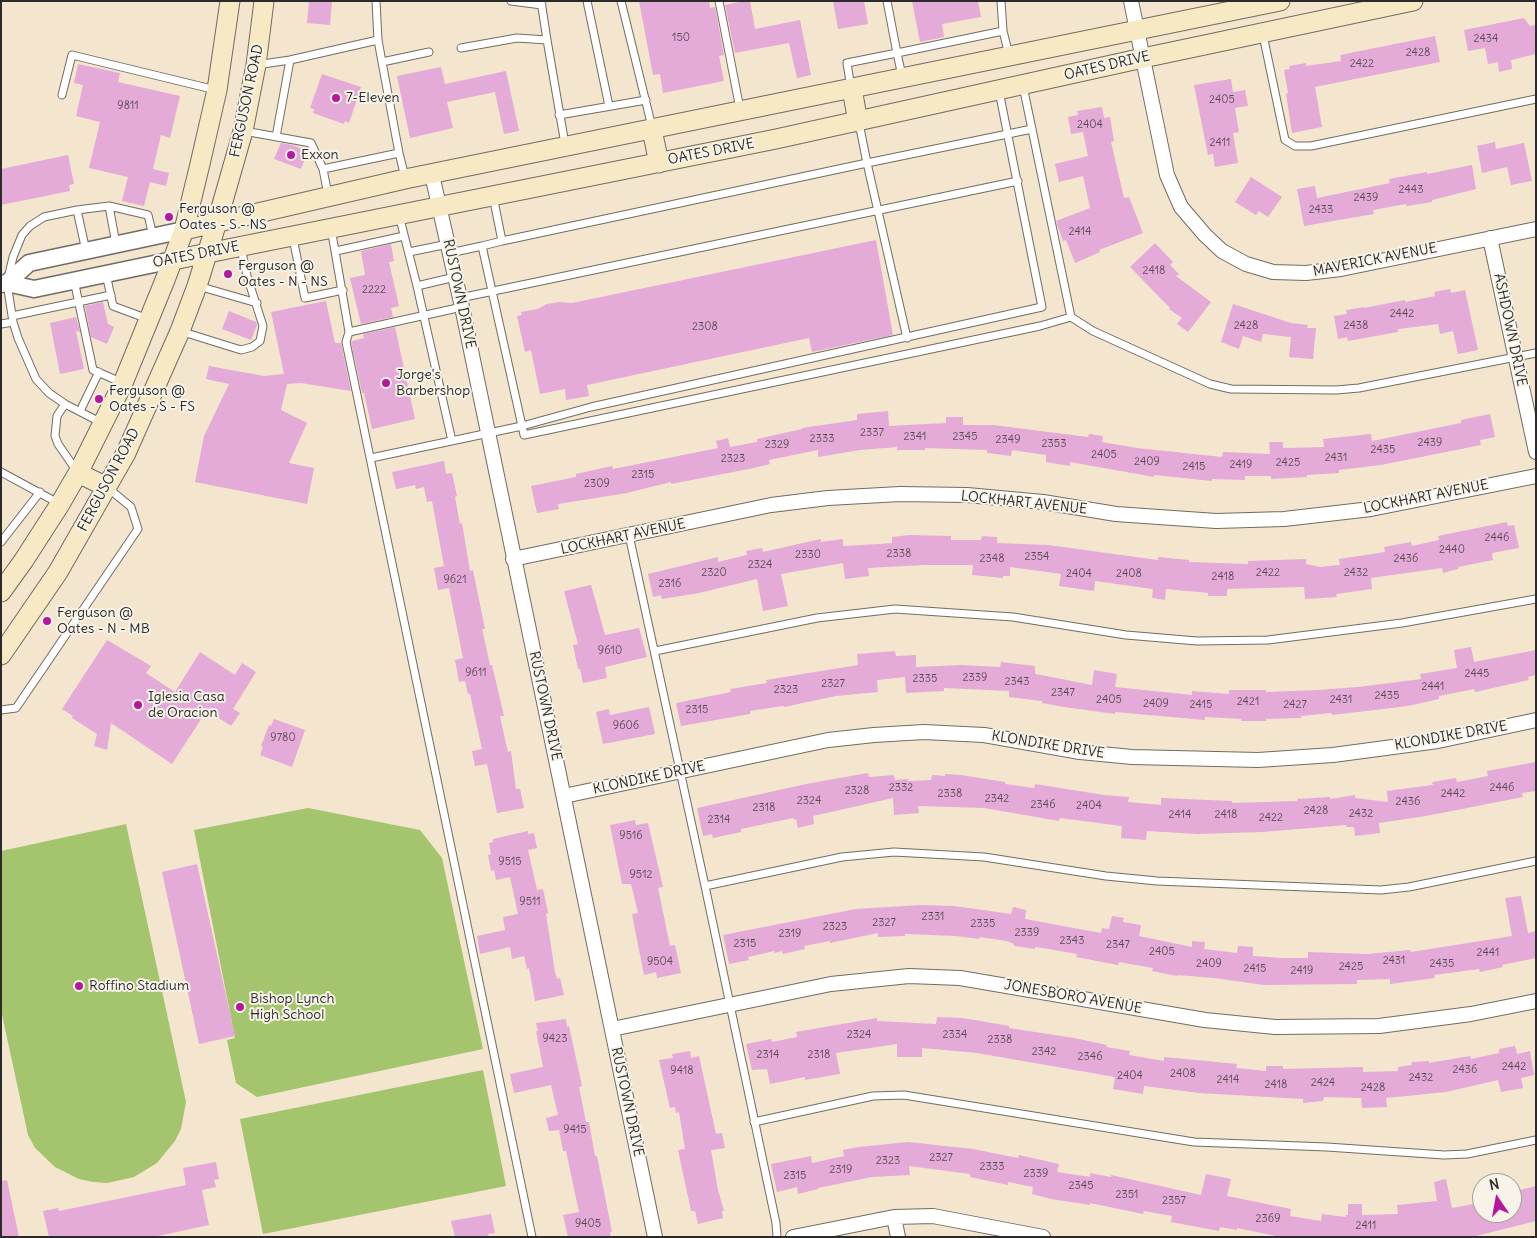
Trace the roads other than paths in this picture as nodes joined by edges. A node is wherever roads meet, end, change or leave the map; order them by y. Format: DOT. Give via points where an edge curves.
graph roads {
  1 [pos="230,1"];
  2 [pos="264,1"];
  3 [pos="376,1"];
  4 [pos="511,1"];
  5 [pos="587,1"];
  6 [pos="620,1"];
  7 [pos="719,1"];
  8 [pos="887,1"];
  9 [pos="1000,1"];
  10 [pos="1131,1"];
  11 [pos="1280,1"];
  12 [pos="1413,1"];
  13 [pos="542,3"];
  14 [pos="1003,31"];
  15 [pos="1137,31"];
  16 [pos="1262,33"];
  17 [pos="378,40"];
  18 [pos="547,40"];
  19 [pos="461,48"];
  20 [pos="428,52"];
  21 [pos="897,53"];
  22 [pos="1009,57"];
  23 [pos="1143,58"];
  24 [pos="290,60"];
  25 [pos="382,62"];
  26 [pos="256,66"];
  27 [pos="902,79"];
  28 [pos="1023,85"];
  29 [pos="852,89"];
  30 [pos="217,90"];
  31 [pos="999,90"];
  32 [pos="62,95"];
  33 [pos="1536,99"];
  34 [pos="646,100"];
  35 [pos="609,106"];
  36 [pos="740,112"];
  37 [pos="559,115"];
  38 [pos="858,122"];
  39 [pos="1032,129"];
  40 [pos="652,130"];
  41 [pos="243,131"];
  42 [pos="1009,134"];
  43 [pos="276,137"];
  44 [pos="565,147"];
  45 [pos="399,153"];
  46 [pos="659,163"];
  47 [pos="867,164"];
  48 [pos="323,169"];
  49 [pos="432,175"];
  50 [pos="405,179"];
  51 [pos="1018,182"];
  52 [pos="493,195"];
  53 [pos="328,196"];
  54 [pos="109,206"];
  55 [pos="439,206"];
  56 [pos="77,210"];
  57 [pos="878,211"];
  58 [pos="399,214"];
  59 [pos="217,222"];
  60 [pos="331,228"];
  61 [pos="1536,228"];
  62 [pos="184,230"];
  63 [pos="153,236"];
  64 [pos="293,236"];
  65 [pos="404,236"];
  66 [pos="1490,238"];
  67 [pos="502,241"];
  68 [pos="116,244"];
  69 [pos="241,246"];
  70 [pos="482,246"];
  71 [pos="449,248"];
  72 [pos="86,251"];
  73 [pos="336,251"];
  74 [pos="207,252"];
  75 [pos="409,252"];
  76 [pos="173,260"];
  77 [pos="106,274"];
  78 [pos="455,277"];
  79 [pos="74,280"];
  80 [pos="4,283"];
  81 [pos="197,286"];
  82 [pos="416,286"];
  83 [pos="342,290"];
  84 [pos="491,291"];
  85 [pos="111,295"];
  86 [pos="78,302"];
  87 [pos="461,302"];
  88 [pos="257,304"];
  89 [pos="423,316"];
  90 [pos="1071,317"];
  91 [pos="13,319"];
  92 [pos="150,319"];
  93 [pos="1,324"];
  94 [pos="180,331"];
  95 [pos="349,332"];
  96 [pos="907,338"];
  97 [pos="1536,353"];
  98 [pos="1516,358"];
  99 [pos="99,372"];
  100 [pos="123,383"];
  101 [pos="65,404"];
  102 [pos="80,411"];
  103 [pos="103,423"];
  104 [pos="522,426"];
  105 [pos="488,434"];
  106 [pos="452,441"];
  107 [pos="1536,452"];
  108 [pos="371,458"];
  109 [pos="1,472"];
  110 [pos="78,472"];
  111 [pos="1536,476"];
  112 [pos="107,487"];
  113 [pos="40,492"];
  114 [pos="60,504"];
  115 [pos="629,536"];
  116 [pos="1,542"];
  117 [pos="513,559"];
  118 [pos="1,592"];
  119 [pos="1536,599"];
  120 [pos="655,651"];
  121 [pos="1,655"];
  122 [pos="1,710"];
  123 [pos="1536,720"];
  124 [pos="680,771"];
  125 [pos="564,796"];
  126 [pos="1536,861"];
  127 [pos="706,886"];
  128 [pos="1536,1001"];
  129 [pos="730,1005"];
  130 [pos="612,1029"];
  131 [pos="754,1122"];
  132 [pos="1536,1140"];
  133 [pos="894,1217"];
  134 [pos="1014,1234"];
  135 [pos="532,1237"];
  136 [pos="655,1237"];
  137 [pos="777,1237"];
  138 [pos="793,1237"];
  139 [pos="898,1237"];
  140 [pos="1043,1237"];
  1 -- 30 [label="main road"];
  2 -- 26 [label="main road, FERGUSON ROAD"];
  3 -- 17 [label="lane"];
  4 -- 13 [label="lane"];
  5 -- 35 [label="lane"];
  6 -- 34 [label="lane"];
  7 -- 36 [label="lane"];
  8 -- 21 [label="lane"];
  9 -- 14 [label="lane"];
  10 -- 15 [label="street, MAVERICK AVENUE"];
  11 -- 15 [label="main road, OATES DRIVE"];
  12 -- 16 [label="main road, OATES DRIVE"];
  13 -- 18 [label="lane"];
  14 -- 21 [label="lane"];
  14 -- 22 [label="lane"];
  15 -- 22 [label="main road, OATES DRIVE"];
  15 -- 23 [label="street, MAVERICK AVENUE"];
  16 -- 23 [label="main road, OATES DRIVE"];
  16 -- 33 [label="lane" via="1285,140 1295,146 1311,146"];
  17 -- 24 [label="lane"];
  17 -- 25 [label="lane"];
  18 -- 19 [label="lane" via="517,38"];
  18 -- 37 [label="lane"];
  20 -- 25 [label="lane"];
  21 -- 27 [label="lane"];
  21 -- 29 [label="lane" via="847,63"];
  22 -- 27 [label="main road, OATES DRIVE"];
  23 -- 28 [label="main road, OATES DRIVE"];
  23 -- 66 [label="street, MAVERICK AVENUE" via="1167,175 1181,207 1222,251 1246,264 1273,272 1306,273 1341,269"];
  24 -- 26 [label="lane"];
  24 -- 43 [label="lane"];
  25 -- 45 [label="lane"];
  26 -- 41 [label="main road, FERGUSON ROAD"];
  27 -- 29 [label="main road, OATES DRIVE"];
  28 -- 31 [label="main road, OATES DRIVE"];
  28 -- 39 [label="lane"];
  29 -- 36 [label="main road, OATES DRIVE"];
  29 -- 38 [label="main road"];
  30 -- 32 [label="lane" via="72,55"];
  30 -- 62 [label="main road"];
  31 -- 38 [label="main road, OATES DRIVE"];
  31 -- 42 [label="lane"];
  34 -- 35 [label="lane"];
  34 -- 40 [label="lane"];
  35 -- 37 [label="lane"];
  36 -- 40 [label="main road, OATES DRIVE"];
  37 -- 44 [label="lane"];
  38 -- 46 [label="main road, OATES DRIVE"];
  38 -- 47 [label="lane"];
  39 -- 42 [label="lane"];
  39 -- 90 [label="lane"];
  40 -- 44 [label="main road, OATES DRIVE"];
  40 -- 46 [label="main road"];
  41 -- 43 [label="lane"];
  41 -- 59 [label="main road, FERGUSON ROAD"];
  42 -- 47 [label="lane"];
  42 -- 51 [label="lane"];
  43 -- 48 [label="lane" via="311,142"];
  44 -- 49 [label="main road, OATES DRIVE"];
  45 -- 48 [label="lane"];
  45 -- 50 [label="lane"];
  46 -- 52 [label="main road, OATES DRIVE"];
  47 -- 57 [label="lane"];
  47 -- 67 [label="lane"];
  48 -- 53 [label="lane"];
  49 -- 50 [label="main road, OATES DRIVE"];
  49 -- 55 [label="street, RUSTOWN DRIVE"];
  50 -- 53 [label="main road, OATES DRIVE"];
  51 -- 57 [label="lane"];
  51 -- 96 [label="lane" via="1042,307"];
  52 -- 55 [label="main road, OATES DRIVE"];
  52 -- 67 [label="lane"];
  53 -- 59 [label="main road, OATES DRIVE"];
  54 -- 56 [label="lane"];
  54 -- 63 [label="lane" via="148,215"];
  54 -- 68 [label="lane"];
  55 -- 58 [label="main road, OATES DRIVE"];
  55 -- 71 [label="street, RUSTOWN DRIVE"];
  56 -- 72 [label="lane"];
  56 -- 80 [label="lane" via="44,217 30,226 22,235"];
  57 -- 84 [label="lane"];
  57 -- 96 [label="lane"];
  58 -- 60 [label="main road, OATES DRIVE"];
  58 -- 65 [label="lane"];
  59 -- 62 [label="main road, OATES DRIVE"];
  59 -- 74 [label="main road, FERGUSON ROAD"];
  60 -- 64 [label="main road, OATES DRIVE"];
  60 -- 73 [label="lane"];
  61 -- 66 [label="street, MAVERICK AVENUE"];
  62 -- 63 [label="street, OATES DRIVE"];
  62 -- 76 [label="main road"];
  63 -- 68 [label="street, OATES DRIVE"];
  64 -- 69 [label="main road, OATES DRIVE"];
  64 -- 83 [label="lane" via="305,298"];
  65 -- 73 [label="lane"];
  65 -- 75 [label="lane"];
  66 -- 98 [label="street, ASHDOWN DRIVE"];
  67 -- 70 [label="lane"];
  68 -- 72 [label="street, OATES DRIVE"];
  69 -- 74 [label="main road, OATES DRIVE"];
  69 -- 88 [label="lane"];
  70 -- 71 [label="lane"];
  70 -- 84 [label="lane"];
  71 -- 75 [label="lane"];
  71 -- 78 [label="street, RUSTOWN DRIVE"];
  72 -- 80 [label="street, OATES DRIVE" via="29,263"];
  73 -- 83 [label="lane"];
  74 -- 76 [label="main road, OATES DRIVE"];
  74 -- 81 [label="main road, FERGUSON ROAD"];
  75 -- 82 [label="lane"];
  76 -- 77 [label="street, OATES DRIVE"];
  76 -- 92 [label="main road"];
  77 -- 79 [label="street, OATES DRIVE"];
  77 -- 85 [label="lane"];
  78 -- 82 [label="lane"];
  78 -- 87 [label="street, RUSTOWN DRIVE"];
  79 -- 80 [label="street, OATES DRIVE" via="34,289"];
  79 -- 86 [label="lane"];
  80 -- 91 [label="lane"];
  81 -- 88 [label="lane"];
  81 -- 94 [label="main road, FERGUSON ROAD"];
  82 -- 89 [label="lane"];
  83 -- 95 [label="lane"];
  84 -- 87 [label="lane"];
  84 -- 104 [label="lane"];
  85 -- 86 [label="lane"];
  85 -- 92 [label="lane" via="113,306"];
  86 -- 91 [label="lane"];
  86 -- 99 [label="lane" via="93,370"];
  87 -- 89 [label="lane"];
  87 -- 105 [label="street, RUSTOWN DRIVE"];
  88 -- 94 [label="lane" via="263,326 260,341 252,347 241,350"];
  89 -- 95 [label="lane"];
  89 -- 106 [label="lane"];
  90 -- 98 [label="lane" via="1093,331 1210,384 1231,389 1359,388"];
  90 -- 104 [label="lane" via="524,435"];
  91 -- 93 [label="lane"];
  91 -- 101 [label="lane" via="36,379 48,393"];
  92 -- 100 [label="main road"];
  94 -- 112 [label="main road, FERGUSON ROAD" via="126,453"];
  95 -- 108 [label="lane" via="346,342"];
  96 -- 104 [label="lane" via="591,407"];
  97 -- 98 [label="lane"];
  98 -- 107 [label="street, ASHDOWN DRIVE"];
  99 -- 100 [label="lane"];
  99 -- 102 [label="lane"];
  100 -- 103 [label="main road"];
  101 -- 102 [label="lane"];
  101 -- 110 [label="lane" via="57,416 55,436"];
  102 -- 103 [label="lane"];
  103 -- 110 [label="main road"];
  104 -- 105 [label="lane"];
  105 -- 106 [label="lane"];
  105 -- 117 [label="street, RUSTOWN DRIVE"];
  106 -- 108 [label="lane"];
  108 -- 135 [label="lane"];
  109 -- 113 [label="lane"];
  110 -- 112 [label="main road"];
  110 -- 114 [label="main road"];
  111 -- 115 [label="street, LOCKHART AVENUE" via="1371,509 1284,519 1216,521 1116,514 1043,502 967,495 900,494 771,505"];
  112 -- 121 [label="main road, FERGUSON ROAD" via="58,572"];
  112 -- 122 [label="lane" via="131,507 138,530 16,708"];
  113 -- 114 [label="lane"];
  113 -- 116 [label="lane"];
  114 -- 118 [label="main road"];
  115 -- 117 [label="street, LOCKHART AVENUE"];
  115 -- 120 [label="lane"];
  117 -- 125 [label="street, RUSTOWN DRIVE"];
  119 -- 120 [label="lane" via="1402,623 1268,640 1197,641 1135,636 1013,618 895,609 817,618"];
  120 -- 124 [label="lane"];
  123 -- 124 [label="street, KLONDIKE DRIVE" via="1438,741 1333,755 1258,760 1132,757 1080,752 984,735 924,732 828,740"];
  124 -- 125 [label="street, KLONDIKE DRIVE"];
  124 -- 127 [label="lane"];
  125 -- 130 [label="street, RUSTOWN DRIVE"];
  126 -- 127 [label="lane" via="1381,890 1157,881 984,857 894,852 842,858"];
  127 -- 129 [label="lane"];
  128 -- 129 [label="street, JONESBORO AVENUE" via="1471,1014 1378,1026 1275,1027 1205,1020 960,978 909,976 831,984"];
  129 -- 130 [label="street, JONESBORO AVENUE"];
  129 -- 131 [label="lane"];
  130 -- 136 [label="street, RUSTOWN DRIVE"];
  131 -- 132 [label="lane" via="873,1096 904,1095 1194,1142 1444,1155 1467,1154"];
  131 -- 137 [label="lane"];
  133 -- 134 [label="street" via="933,1216"];
  133 -- 138 [label="street"];
  133 -- 139 [label="street"];
  134 -- 140 [label="street"];
}
